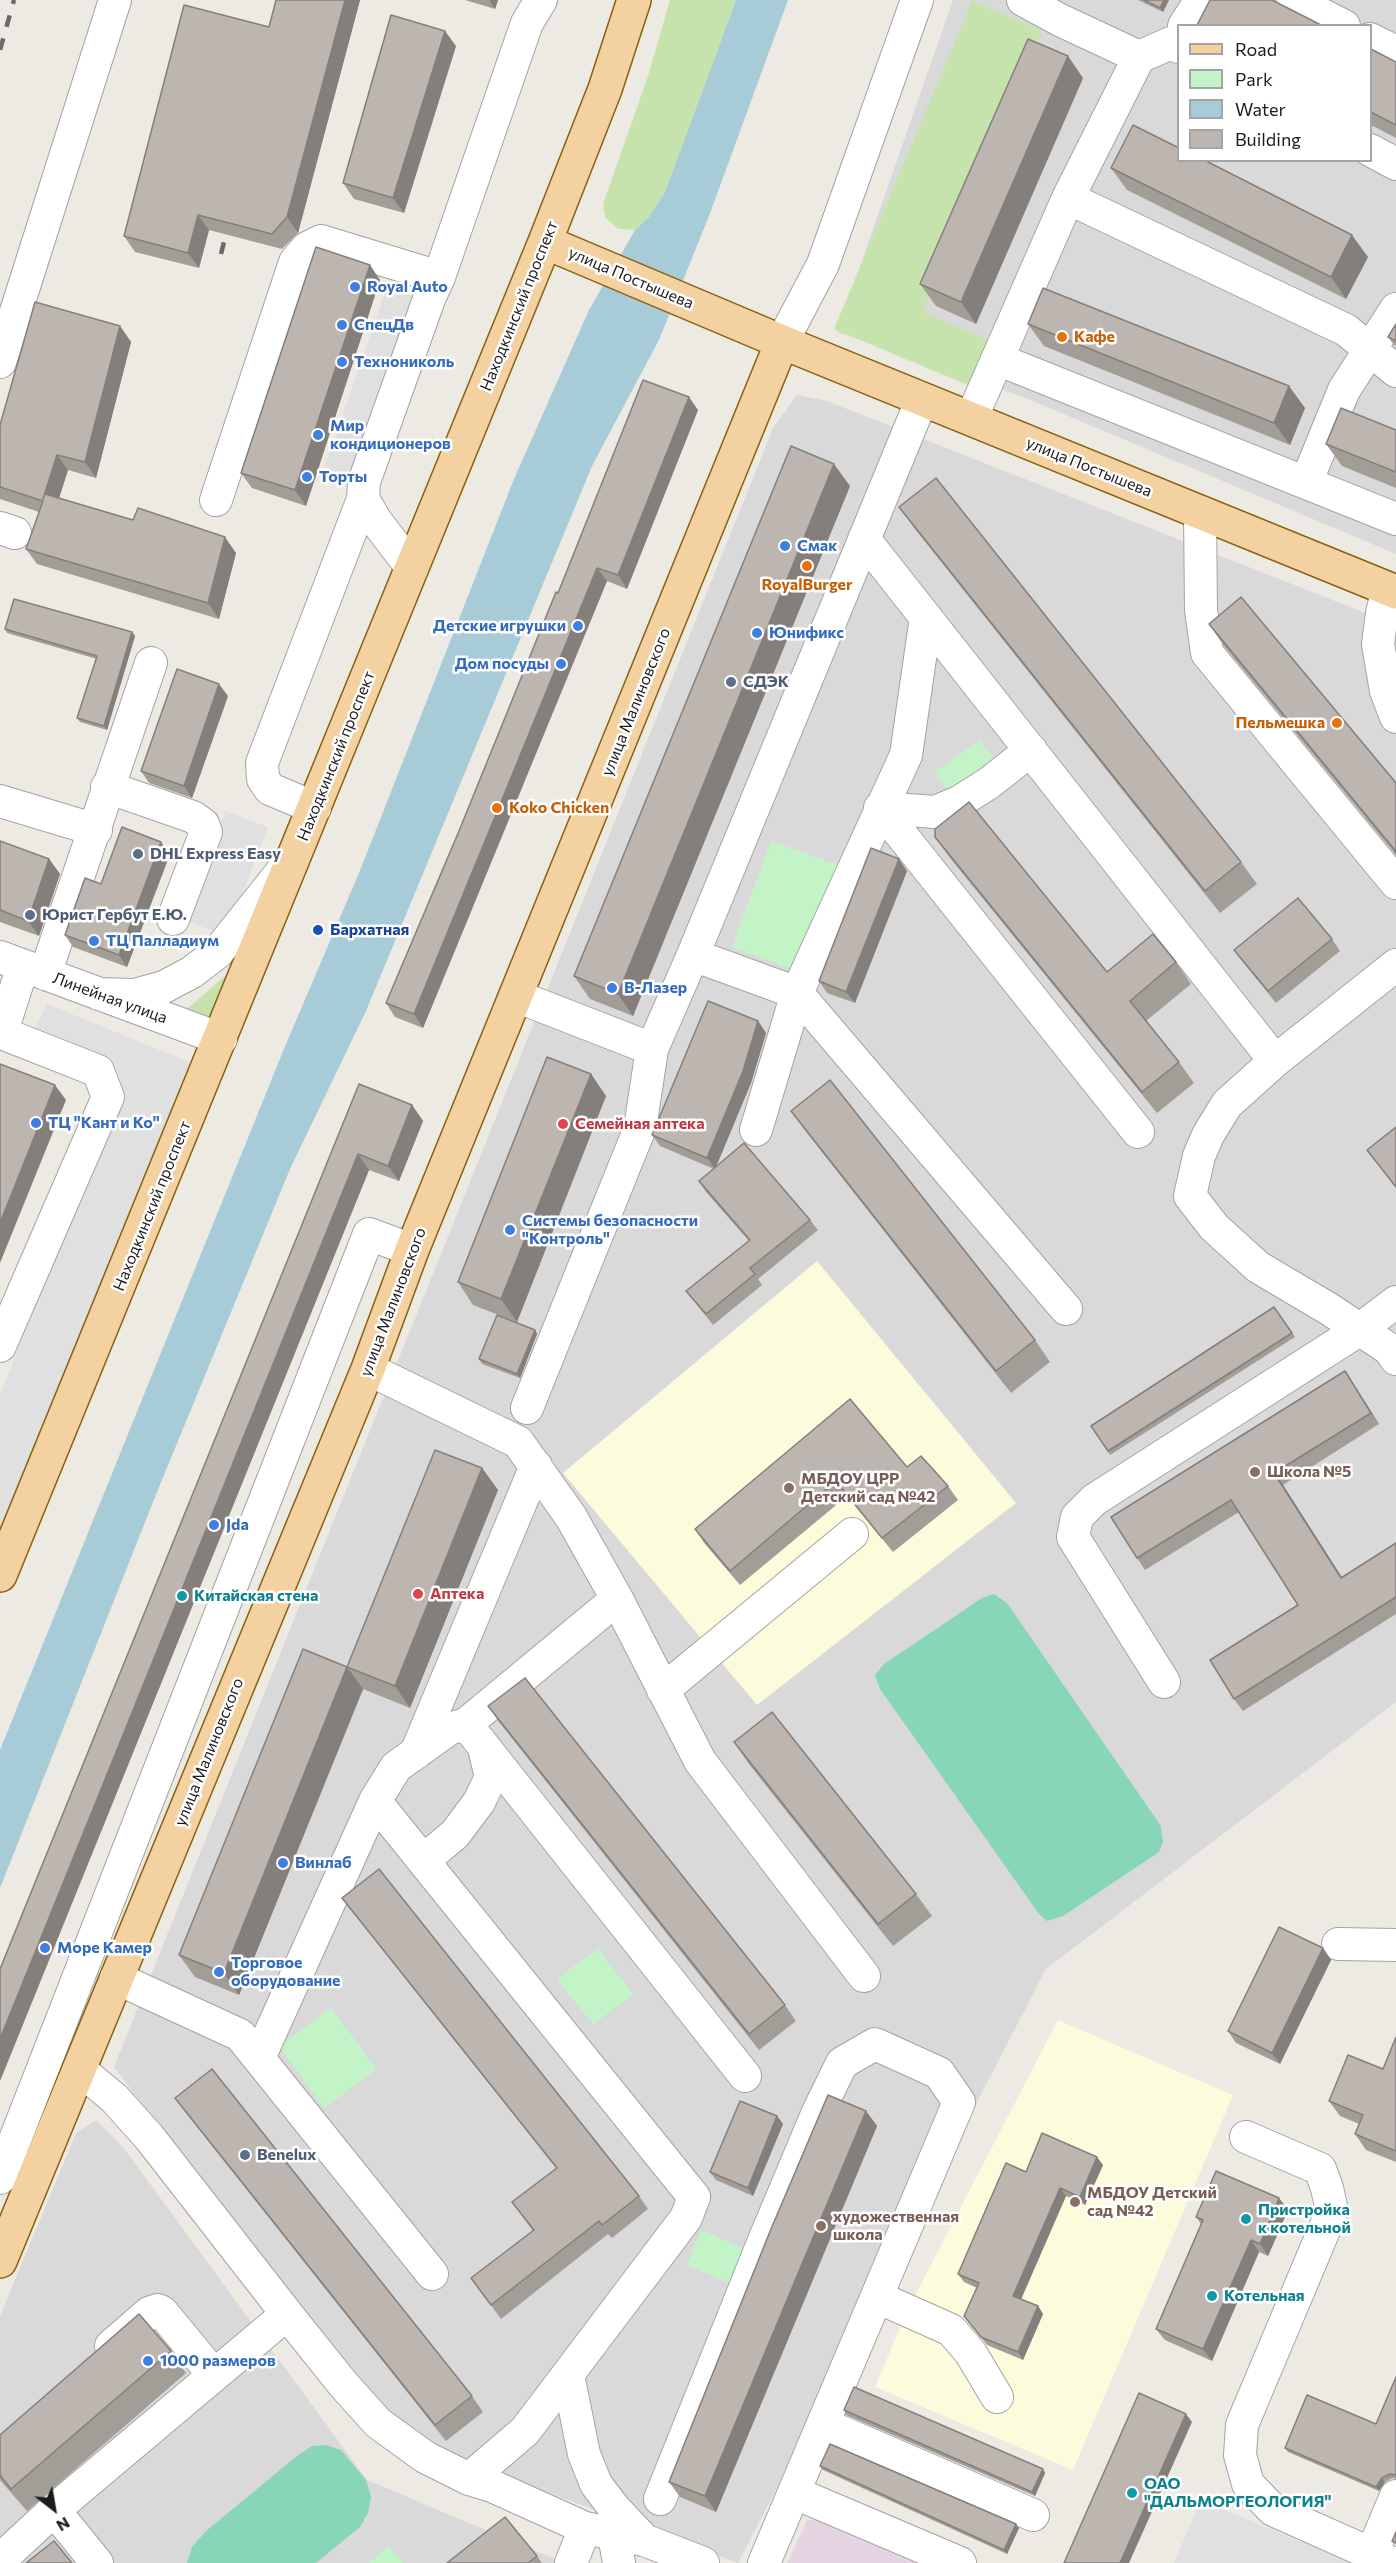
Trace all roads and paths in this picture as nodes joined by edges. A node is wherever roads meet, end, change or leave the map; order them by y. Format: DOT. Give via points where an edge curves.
graph roads {
  1 [pos="115,0"];
  2 [pos="541,0"];
  3 [pos="634,0"];
  4 [pos="917,0"];
  5 [pos="1023,0"];
  6 [pos="1206,0"];
  7 [pos="1293,0"];
  8 [pos="1186,24"];
  9 [pos="1340,24"];
  10 [pos="1177,38"];
  11 [pos="1372,40"];
  12 [pos="1396,52"];
  13 [pos="1139,57"];
  14 [pos="1372,151"];
  15 [pos="1396,164"];
  16 [pos="1068,198"];
  17 [pos="545,242"];
  18 [pos="439,278"];
  19 [pos="1396,309"];
  20 [pos="782,342"];
  21 [pos="1370,350"];
  22 [pos="998,359"];
  23 [pos="0,362"];
  24 [pos="1396,371"];
  25 [pos="922,399"];
  26 [pos="971,419"];
  27 [pos="1306,483"];
  28 [pos="363,499"];
  29 [pos="216,500"];
  30 [pos="1200,512"];
  31 [pos="1396,519"];
  32 [pos="864,538"];
  33 [pos="412,568"];
  34 [pos="1392,591"];
  35 [pos="926,617"];
  36 [pos="151,663"];
  37 [pos="1396,717"];
  38 [pos="1031,750"];
  39 [pos="107,787"];
  40 [pos="0,801"];
  41 [pos="315,808"];
  42 [pos="880,808"];
  43 [pos="96,830"];
  44 [pos="295,855"];
  45 [pos="1396,883"];
  46 [pos="173,919"];
  47 [pos="693,956"];
  48 [pos="1396,965"];
  49 [pos="23,966"];
  50 [pos="797,993"];
  51 [pos="99,994"];
  52 [pos="516,996"];
  53 [pos="220,1039"];
  54 [pos="652,1049"];
  55 [pos="1275,1061"];
  56 [pos="756,1130"];
  57 [pos="1138,1132"];
  58 [pos="412,1251"];
  59 [pos="1396,1302"];
  60 [pos="1065,1309"];
  61 [pos="1359,1330"];
  62 [pos="0,1346"];
  63 [pos="1396,1359"];
  64 [pos="368,1369"];
  65 [pos="527,1408"];
  66 [pos="536,1466"];
  67 [pos="852,1534"];
  68 [pos="0,1575"];
  69 [pos="617,1599"];
  70 [pos="1164,1682"];
  71 [pos="663,1690"];
  72 [pos="475,1736"];
  73 [pos="416,1753"];
  74 [pos="375,1801"];
  75 [pos="424,1860"];
  76 [pos="1338,1944"];
  77 [pos="1396,1945"];
  78 [pos="864,1976"];
  79 [pos="116,1978"];
  80 [pos="259,2058"];
  81 [pos="79,2069"];
  82 [pos="745,2076"];
  83 [pos="1246,2137"];
  84 [pos="0,2178"];
  85 [pos="0,2261"];
  86 [pos="432,2274"];
  87 [pos="877,2297"];
  88 [pos="287,2314"];
  89 [pos="87,2367"];
  90 [pos="214,2375"];
  91 [pos="568,2375"];
  92 [pos="997,2397"];
  93 [pos="823,2424"];
  94 [pos="469,2480"];
  95 [pos="795,2493"];
  96 [pos="1396,2496"];
  97 [pos="660,2499"];
  98 [pos="54,2510"];
  99 [pos="1033,2514"];
  100 [pos="616,2542"];
  101 [pos="1382,2558"];
  102 [pos="0,2560"];
  103 [pos="97,2563"];
  104 [pos="571,2563"];
  105 [pos="703,2563"];
  106 [pos="764,2563"];
  107 [pos="960,2563"];
  1 -- 23 [label="street"];
  2 -- 18 [label="street" via="527,23"];
  3 -- 17 [label="main road, Находкинский проспект" via="605,89"];
  4 -- 20 [label="street" via="823,264"];
  5 -- 13 [label="street"];
  6 -- 8 [label="street" via="1199,3"];
  7 -- 9 [label="street"];
  10 -- 13 [label="street"];
  11 -- 12 [label="street"];
  13 -- 16 [label="street"];
  14 -- 15 [label="street"];
  16 -- 21 [label="street" via="1346,330"];
  16 -- 22 [label="street"];
  17 -- 20 [label="main road, улица Постышева"];
  17 -- 33 [label="main road, Находкинский проспект"];
  18 -- 28 [label="street" via="364,482"];
  18 -- 29 [label="street" via="321,241 307,248 295,262"];
  19 -- 21 [label="street"];
  20 -- 25 [label="main road, улица Постышева"];
  20 -- 52 [label="main road, улица Малиновского"];
  21 -- 24 [label="street"];
  21 -- 27 [label="street" via="1344,390"];
  22 -- 26 [label="street"];
  22 -- 27 [label="street"];
  25 -- 26 [label="main road, улица Постышева"];
  25 -- 32 [label="street"];
  26 -- 30 [label="main road, улица Постышева"];
  27 -- 31 [label="street"];
  28 -- 33 [label="street"];
  28 -- 41 [label="street" via="262,763 263,779 270,789"];
  30 -- 34 [label="main road, улица Постышева"];
  30 -- 45 [label="street" via="1201,610 1207,652"];
  32 -- 35 [label="street"];
  32 -- 47 [label="street"];
  33 -- 41 [label="main road, Находкинский проспект"];
  34 -- 37 [label="street" via="1382,613 1378,644 1386,691"];
  35 -- 38 [label="street"];
  35 -- 42 [label="street" via="906,755"];
  36 -- 39 [label="street"];
  38 -- 42 [label="street" via="989,783 935,812"];
  38 -- 55 [label="street"];
  39 -- 43 [label="street"];
  39 -- 46 [label="street" via="203,824 206,832"];
  40 -- 43 [label="street"];
  41 -- 44 [label="main road, Находкинский проспект"];
  42 -- 50 [label="street"];
  42 -- 57 [label="street"];
  43 -- 49 [label="street"];
  44 -- 51 [label="street" via="217,953 192,972 164,987 135,995"];
  44 -- 53 [label="main road, Находкинский проспект"];
  47 -- 50 [label="street"];
  47 -- 54 [label="street"];
  48 -- 55 [label="street"];
  49 -- 51 [label="street, Линейная улица"];
  49 -- 62 [label="street" via="2,1031 98,1071 108,1096"];
  50 -- 56 [label="street"];
  50 -- 60 [label="street"];
  51 -- 53 [label="street, Линейная улица"];
  52 -- 54 [label="street"];
  52 -- 58 [label="main road, улица Малиновского"];
  53 -- 68 [label="main road, Находкинский проспект"];
  54 -- 65 [label="street" via="640,1128"];
  55 -- 61 [label="street" via="1227,1104 1199,1156 1190,1196 1214,1227 1258,1267"];
  58 -- 64 [label="main road, улица Малиновского"];
  58 -- 84 [label="street" via="369,1234"];
  59 -- 61 [label="street"];
  61 -- 63 [label="street"];
  61 -- 70 [label="street" via="1094,1500 1077,1517 1073,1537"];
  64 -- 66 [label="street" via="518,1442"];
  64 -- 79 [label="main road, улица Малиновского"];
  66 -- 69 [label="street" via="571,1517"];
  66 -- 73 [label="street"];
  67 -- 71 [label="street"];
  69 -- 71 [label="street"];
  69 -- 72 [label="street"];
  71 -- 78 [label="street" via="706,1771"];
  72 -- 73 [label="street" via="449,1729"];
  72 -- 75 [label="street" via="491,1777 479,1802 455,1834"];
  72 -- 82 [label="street"];
  73 -- 74 [label="street" via="396,1767"];
  74 -- 75 [label="street"];
  74 -- 80 [label="street"];
  75 -- 91 [label="street" via="694,2197 686,2218"];
  76 -- 77 [label="street"];
  79 -- 80 [label="street" via="240,2035"];
  79 -- 81 [label="main road, улица Малиновского"];
  80 -- 86 [label="street"];
  81 -- 85 [label="main road, улица Малиновского"];
  81 -- 88 [label="street" via="114,2098 150,2137"];
  83 -- 101 [label="street" via="1320,2169 1332,2211 1242,2426 1240,2455 1248,2484 1273,2510"];
  87 -- 92 [label="street" via="951,2330 970,2352"];
  87 -- 93 [label="street"];
  87 -- 97 [label="street" via="959,2102 939,2073 875,2044 842,2063 818,2112"];
  88 -- 90 [label="street"];
  88 -- 94 [label="street" via="378,2423 425,2457"];
  89 -- 90 [label="street" via="149,2313 158,2310"];
  90 -- 98 [label="street"];
  91 -- 94 [label="street" via="525,2431"];
  91 -- 100 [label="street" via="584,2454"];
  93 -- 95 [label="street"];
  93 -- 99 [label="street"];
  94 -- 100 [label="street"];
  95 -- 106 [label="street"];
  95 -- 107 [label="street"];
  96 -- 101 [label="street"];
  98 -- 102 [label="street"];
  98 -- 103 [label="street"];
  100 -- 104 [label="street"];
  100 -- 105 [label="street"];
}
